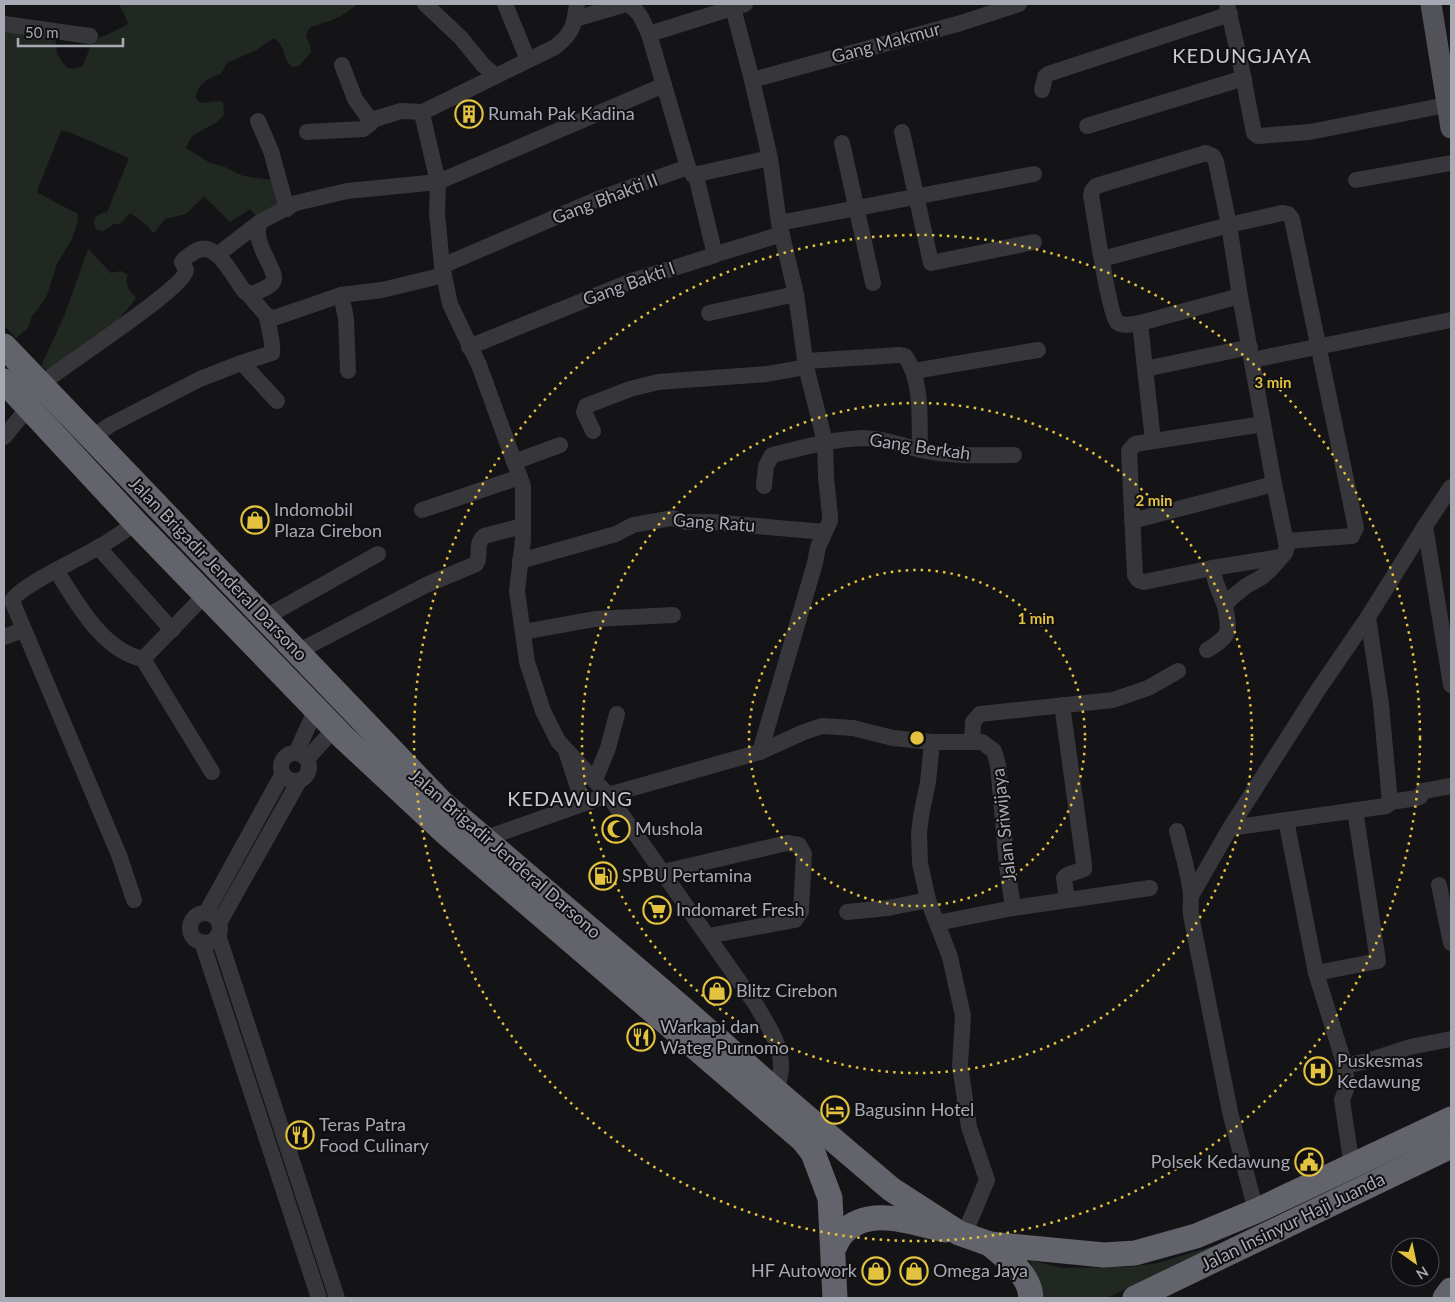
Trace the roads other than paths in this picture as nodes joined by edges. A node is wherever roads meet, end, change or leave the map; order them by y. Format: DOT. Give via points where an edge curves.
graph roads {
  1 [pos="425,4"];
  2 [pos="505,4"];
  3 [pos="1019,4"];
  4 [pos="1431,4"];
  5 [pos="737,5"];
  6 [pos="1228,9"];
  7 [pos="576,12"];
  8 [pos="4,24"];
  9 [pos="649,34"];
  10 [pos="90,36"];
  11 [pos="528,60"];
  12 [pos="1447,64"];
  13 [pos="342,65"];
  14 [pos="496,76"];
  15 [pos="1244,78"];
  16 [pos="752,80"];
  17 [pos="664,85"];
  18 [pos="1042,90"];
  19 [pos="1446,105"];
  20 [pos="423,112"];
  21 [pos="371,119"];
  22 [pos="258,121"];
  23 [pos="1086,126"];
  24 [pos="1451,128"];
  25 [pos="307,132"];
  26 [pos="902,132"];
  27 [pos="842,143"];
  28 [pos="770,158"];
  29 [pos="1451,163"];
  30 [pos="692,172"];
  31 [pos="1034,174"];
  32 [pos="1356,180"];
  33 [pos="438,182"];
  34 [pos="916,197"];
  35 [pos="856,208"];
  36 [pos="287,209"];
  37 [pos="260,222"];
  38 [pos="1229,225"];
  39 [pos="781,229"];
  40 [pos="1034,242"];
  41 [pos="720,253"];
  42 [pos="218,255"];
  43 [pos="1102,259"];
  44 [pos="443,271"];
  45 [pos="873,283"];
  46 [pos="248,294"];
  47 [pos="796,294"];
  48 [pos="341,295"];
  49 [pos="1240,296"];
  50 [pos="709,313"];
  51 [pos="267,316"];
  52 [pos="1451,320"];
  53 [pos="1140,323"];
  54 [pos="4,346"];
  55 [pos="469,347"];
  56 [pos="1319,347"];
  57 [pos="1038,350"];
  58 [pos="1251,354"];
  59 [pos="241,363"];
  60 [pos="806,364"];
  61 [pos="1145,369"];
  62 [pos="348,371"];
  63 [pos="914,372"];
  64 [pos="4,381"];
  65 [pos="41,384"];
  66 [pos="277,401"];
  67 [pos="28,408"];
  68 [pos="1264,424"];
  69 [pos="594,431"];
  70 [pos="4,438"];
  71 [pos="91,438"];
  72 [pos="1153,441"];
  73 [pos="825,442"];
  74 [pos="560,445"];
  75 [pos="920,450"];
  76 [pos="1014,455"];
  77 [pos="517,470"];
  78 [pos="1274,484"];
  79 [pos="764,486"];
  80 [pos="1451,487"];
  81 [pos="422,510"];
  82 [pos="1132,521"];
  83 [pos="136,523"];
  84 [pos="523,526"];
  85 [pos="1426,526"];
  86 [pos="824,532"];
  87 [pos="1286,541"];
  88 [pos="99,548"];
  89 [pos="378,554"];
  90 [pos="1280,557"];
  91 [pos="520,561"];
  92 [pos="1212,568"];
  93 [pos="56,570"];
  94 [pos="206,594"];
  95 [pos="1225,606"];
  96 [pos="673,615"];
  97 [pos="264,618"];
  98 [pos="1368,618"];
  99 [pos="23,630"];
  100 [pos="172,630"];
  101 [pos="523,632"];
  102 [pos="4,638"];
  103 [pos="1207,650"];
  104 [pos="297,652"];
  105 [pos="143,659"];
  106 [pos="1178,672"];
  107 [pos="1451,685"];
  108 [pos="1062,705"];
  109 [pos="316,709"];
  110 [pos="617,714"];
  111 [pos="335,728"];
  112 [pos="932,742"];
  113 [pos="972,742"];
  114 [pos="566,750"];
  115 [pos="760,752"];
  116 [pos="301,756"];
  117 [pos="212,772"];
  118 [pos="282,775"];
  119 [pos="595,780"];
  120 [pos="298,781"];
  121 [pos="1451,786"];
  122 [pos="608,795"];
  123 [pos="1390,802"];
  124 [pos="583,803"];
  125 [pos="1355,810"];
  126 [pos="1286,820"];
  127 [pos="454,827"];
  128 [pos="1230,828"];
  129 [pos="1177,831"];
  130 [pos="484,839"];
  131 [pos="663,872"];
  132 [pos="1439,885"];
  133 [pos="1150,888"];
  134 [pos="1191,896"];
  135 [pos="134,900"];
  136 [pos="928,900"];
  137 [pos="1067,900"];
  138 [pos="1013,908"];
  139 [pos="847,912"];
  140 [pos="937,923"];
  141 [pos="214,924"];
  142 [pos="577,932"];
  143 [pos="708,936"];
  144 [pos="202,942"];
  145 [pos="1451,943"];
  146 [pos="1316,973"];
  147 [pos="676,1017"];
  148 [pos="1451,1039"];
  149 [pos="1345,1066"];
  150 [pos="776,1091"];
  151 [pos="1451,1119"];
  152 [pos="1451,1146"];
  153 [pos="1352,1167"];
  154 [pos="1256,1211"];
  155 [pos="961,1234"];
  156 [pos="990,1244"];
  157 [pos="833,1249"];
  158 [pos="324,1258"];
  159 [pos="307,1263"];
  160 [pos="331,1280"];
  161 [pos="1451,1290"];
  162 [pos="316,1292"];
  163 [pos="337,1298"];
  164 [pos="835,1298"];
  165 [pos="1031,1298"];
  166 [pos="1135,1298"];
  167 [pos="1445,1298"];
  1 -- 14 [label="street"];
  2 -- 11 [label="street"];
  3 -- 16 [label="street, Gang Makmur"];
  4 -- 12 [label="main road"];
  5 -- 9 [label="street"];
  5 -- 16 [label="street"];
  6 -- 15 [label="street"];
  6 -- 18 [label="street" via="1048,74"];
  7 -- 9 [label="street" via="626,4 638,11"];
  7 -- 11 [label="street" via="573,29 567,38"];
  8 -- 10 [label="street"];
  9 -- 17 [label="street"];
  11 -- 14 [label="street"];
  12 -- 19 [label="main road"];
  13 -- 21 [label="street" via="355,99"];
  14 -- 20 [label="street"];
  15 -- 19 [label="street" via="1254,133 1260,137 1310,132"];
  15 -- 23 [label="street"];
  16 -- 28 [label="street"];
  17 -- 30 [label="street"];
  17 -- 33 [label="street"];
  19 -- 24 [label="main road"];
  20 -- 21 [label="street" via="401,111"];
  20 -- 33 [label="street"];
  21 -- 25 [label="street" via="371,124 363,129"];
  22 -- 36 [label="street" via="271,151"];
  26 -- 34 [label="street"];
  27 -- 35 [label="street"];
  28 -- 30 [label="street, Gang Bhakti II"];
  28 -- 39 [label="street"];
  29 -- 32 [label="street"];
  30 -- 44 [label="street, Gang Bhakti II" via="598,199"];
  30 -- 55 [label="street, Gang Bakti I" via="715,255 632,281"];
  31 -- 34 [label="street"];
  33 -- 36 [label="street" via="347,191 296,203"];
  33 -- 44 [label="street" via="437,213"];
  34 -- 35 [label="street"];
  34 -- 40 [label="street" via="933,264"];
  35 -- 39 [label="street"];
  35 -- 45 [label="street"];
  36 -- 37 [label="street"];
  37 -- 42 [label="street"];
  37 -- 46 [label="street" via="258,234 273,270 273,282"];
  38 -- 43 [label="street"];
  38 -- 43 [label="street" via="1216,162 1206,153 1096,186 1091,195"];
  38 -- 49 [label="street"];
  38 -- 56 [label="street" via="1282,213 1292,218"];
  39 -- 41 [label="street"];
  39 -- 47 [label="street"];
  42 -- 46 [label="street"];
  42 -- 65 [label="street" via="204,248 184,258 185,274 157,301"];
  43 -- 53 [label="street" via="1114,317 1119,324"];
  44 -- 48 [label="street, Gang Bhakti II" via="382,290"];
  44 -- 55 [label="street" via="450,304"];
  46 -- 51 [label="street"];
  47 -- 50 [label="street"];
  47 -- 60 [label="street"];
  48 -- 51 [label="street, Gang Bhakti II" via="285,315"];
  48 -- 62 [label="street" via="346,318"];
  49 -- 53 [label="street"];
  49 -- 58 [label="street"];
  51 -- 59 [label="street" via="272,352"];
  52 -- 56 [label="street"];
  53 -- 61 [label="street"];
  54 -- 65 [label="highway, Jalan Brigadir Jenderal Darsono"];
  55 -- 77 [label="street" via="479,365"];
  56 -- 58 [label="street"];
  56 -- 87 [label="street" via="1356,528 1352,536"];
  57 -- 63 [label="street"];
  58 -- 61 [label="street"];
  58 -- 68 [label="street"];
  59 -- 66 [label="street"];
  59 -- 71 [label="street" via="200,379"];
  60 -- 63 [label="street" via="900,355 905,356"];
  60 -- 69 [label="street" via="759,374 658,382 630,389 586,406 584,412"];
  60 -- 73 [label="street"];
  61 -- 72 [label="street"];
  63 -- 75 [label="street"];
  64 -- 67 [label="highway, Jalan Brigadir Jenderal Darsono"];
  65 -- 71 [label="highway, Jalan Brigadir Jenderal Darsono"];
  67 -- 70 [label="street"];
  67 -- 83 [label="highway, Jalan Brigadir Jenderal Darsono"];
  68 -- 72 [label="street"];
  68 -- 78 [label="street"];
  71 -- 97 [label="highway, Jalan Brigadir Jenderal Darsono"];
  72 -- 82 [label="street" via="1135,444 1129,451"];
  73 -- 75 [label="street, Gang Berkah" via="863,438"];
  73 -- 79 [label="street, Gang Berkah" via="772,455 766,466"];
  73 -- 86 [label="street" via="830,521"];
  74 -- 77 [label="street"];
  75 -- 76 [label="street, Gang Berkah"];
  77 -- 81 [label="street"];
  77 -- 84 [label="street" via="523,486"];
  78 -- 82 [label="street"];
  78 -- 87 [label="street"];
  80 -- 85 [label="street"];
  82 -- 92 [label="street" via="1138,580 1144,582"];
  83 -- 88 [label="street"];
  83 -- 94 [label="highway, Jalan Brigadir Jenderal Darsono"];
  84 -- 91 [label="street"];
  84 -- 104 [label="street" via="484,536 478,545 476,564 426,585"];
  85 -- 98 [label="street"];
  85 -- 107 [label="street"];
  86 -- 91 [label="street, Gang Ratu" via="686,522 672,518 633,525 616,534"];
  86 -- 115 [label="street"];
  87 -- 90 [label="street" via="1287,550"];
  88 -- 93 [label="street"];
  88 -- 100 [label="street"];
  89 -- 97 [label="street"];
  90 -- 92 [label="street"];
  90 -- 95 [label="street" via="1267,573"];
  91 -- 101 [label="street" via="517,591"];
  92 -- 95 [label="street"];
  93 -- 99 [label="street" via="14,597 12,604"];
  93 -- 105 [label="street" via="83,613 116,648"];
  94 -- 100 [label="street"];
  94 -- 109 [label="highway, Jalan Brigadir Jenderal Darsono"];
  95 -- 103 [label="street" via="1229,626 1224,639"];
  96 -- 101 [label="street" via="595,619"];
  97 -- 104 [label="highway, Jalan Brigadir Jenderal Darsono"];
  98 -- 123 [label="street" via="1381,704"];
  98 -- 128 [label="street"];
  99 -- 102 [label="street"];
  99 -- 135 [label="street" via="115,846"];
  100 -- 105 [label="street"];
  101 -- 114 [label="street" via="527,662 543,711 551,730"];
  104 -- 127 [label="highway, Jalan Brigadir Jenderal Darsono" via="395,755"];
  105 -- 117 [label="street"];
  106 -- 108 [label="street" via="1127,696 1103,702"];
  108 -- 113 [label="street" via="980,714 973,722"];
  108 -- 137 [label="street" via="1084,864 1084,870 1064,878"];
  109 -- 111 [label="highway, Jalan Brigadir Jenderal Darsono"];
  109 -- 116 [label="street"];
  110 -- 119 [label="street"];
  111 -- 116 [label="street"];
  111 -- 127 [label="highway, Jalan Brigadir Jenderal Darsono"];
  112 -- 113 [label="street, Jalan Sriwijaya"];
  112 -- 115 [label="street, Jalan Sriwijaya" via="822,726"];
  112 -- 136 [label="street" via="919,834 920,863"];
  113 -- 138 [label="street, Jalan Sriwijaya" via="989,745 998,765"];
  114 -- 119 [label="street"];
  114 -- 124 [label="street"];
  115 -- 122 [label="street, Jalan Sriwijaya"];
  116 -- 118 [label="street" via="290,754 283,760"];
  116 -- 120 [label="street" via="309,770 304,779"];
  118 -- 120 [label="street" via="292,782"];
  118 -- 141 [label="street"];
  119 -- 122 [label="street"];
  120 -- 141 [label="street"];
  121 -- 123 [label="street" via="1423,791 1417,798"];
  122 -- 124 [label="street, Jalan Sriwijaya"];
  122 -- 131 [label="street"];
  123 -- 125 [label="street" via="1386,806"];
  124 -- 130 [label="street, Jalan Sriwijaya"];
  125 -- 126 [label="street"];
  125 -- 146 [label="street" via="1378,961"];
  126 -- 128 [label="street"];
  126 -- 146 [label="street"];
  127 -- 130 [label="highway, Jalan Brigadir Jenderal Darsono"];
  127 -- 142 [label="highway, Jalan Brigadir Jenderal Darsono"];
  128 -- 134 [label="street"];
  129 -- 134 [label="street"];
  130 -- 142 [label="highway, Jalan Brigadir Jenderal Darsono"];
  131 -- 143 [label="street"];
  131 -- 143 [label="street" via="787,843 799,844 804,854 798,917"];
  132 -- 145 [label="street"];
  133 -- 137 [label="street, Jalan Sriwijaya"];
  134 -- 154 [label="street" via="1189,905 1228,1103"];
  136 -- 139 [label="street"];
  136 -- 140 [label="street"];
  137 -- 138 [label="street, Jalan Sriwijaya"];
  138 -- 140 [label="street"];
  140 -- 155 [label="street" via="950,957 963,1016 960,1065 969,1127 987,1180"];
  141 -- 144 [label="street" via="214,940"];
  141 -- 144 [label="street" via="196,916 190,926 193,936"];
  141 -- 158 [label="street"];
  142 -- 147 [label="highway, Jalan Brigadir Jenderal Darsono"];
  143 -- 150 [label="street" via="771,1030 780,1052 781,1068"];
  144 -- 159 [label="street"];
  146 -- 149 [label="street"];
  147 -- 150 [label="highway, Jalan Brigadir Jenderal Darsono"];
  147 -- 157 [label="highway, Jalan Brigadir Jenderal Darsono" via="813,1153 830,1198"];
  148 -- 149 [label="street"];
  149 -- 153 [label="street" via="1347,1087 1342,1100"];
  150 -- 155 [label="highway, Jalan Brigadir Jenderal Darsono" via="891,1188"];
  151 -- 153 [label="highway, Jalan Insinyur Haji Juanda"];
  152 -- 166 [label="highway, Jalan Insinyur Haji Juanda"];
  153 -- 154 [label="highway, Jalan Insinyur Haji Juanda"];
  154 -- 156 [label="highway, Jalan Insinyur Haji Juanda" via="1196,1236 1135,1253 1104,1255"];
  155 -- 156 [label="highway, Jalan Brigadir Jenderal Darsono"];
  155 -- 157 [label="highway" via="875,1218 857,1223 843,1232"];
  156 -- 165 [label="highway" via="1025,1277"];
  157 -- 164 [label="highway, Jalan Brigadir Jenderal Darsono"];
  158 -- 159 [label="street"];
  158 -- 160 [label="street"];
  159 -- 162 [label="street"];
  160 -- 162 [label="street"];
  160 -- 163 [label="street"];
  161 -- 167 [label="highway"];
}
